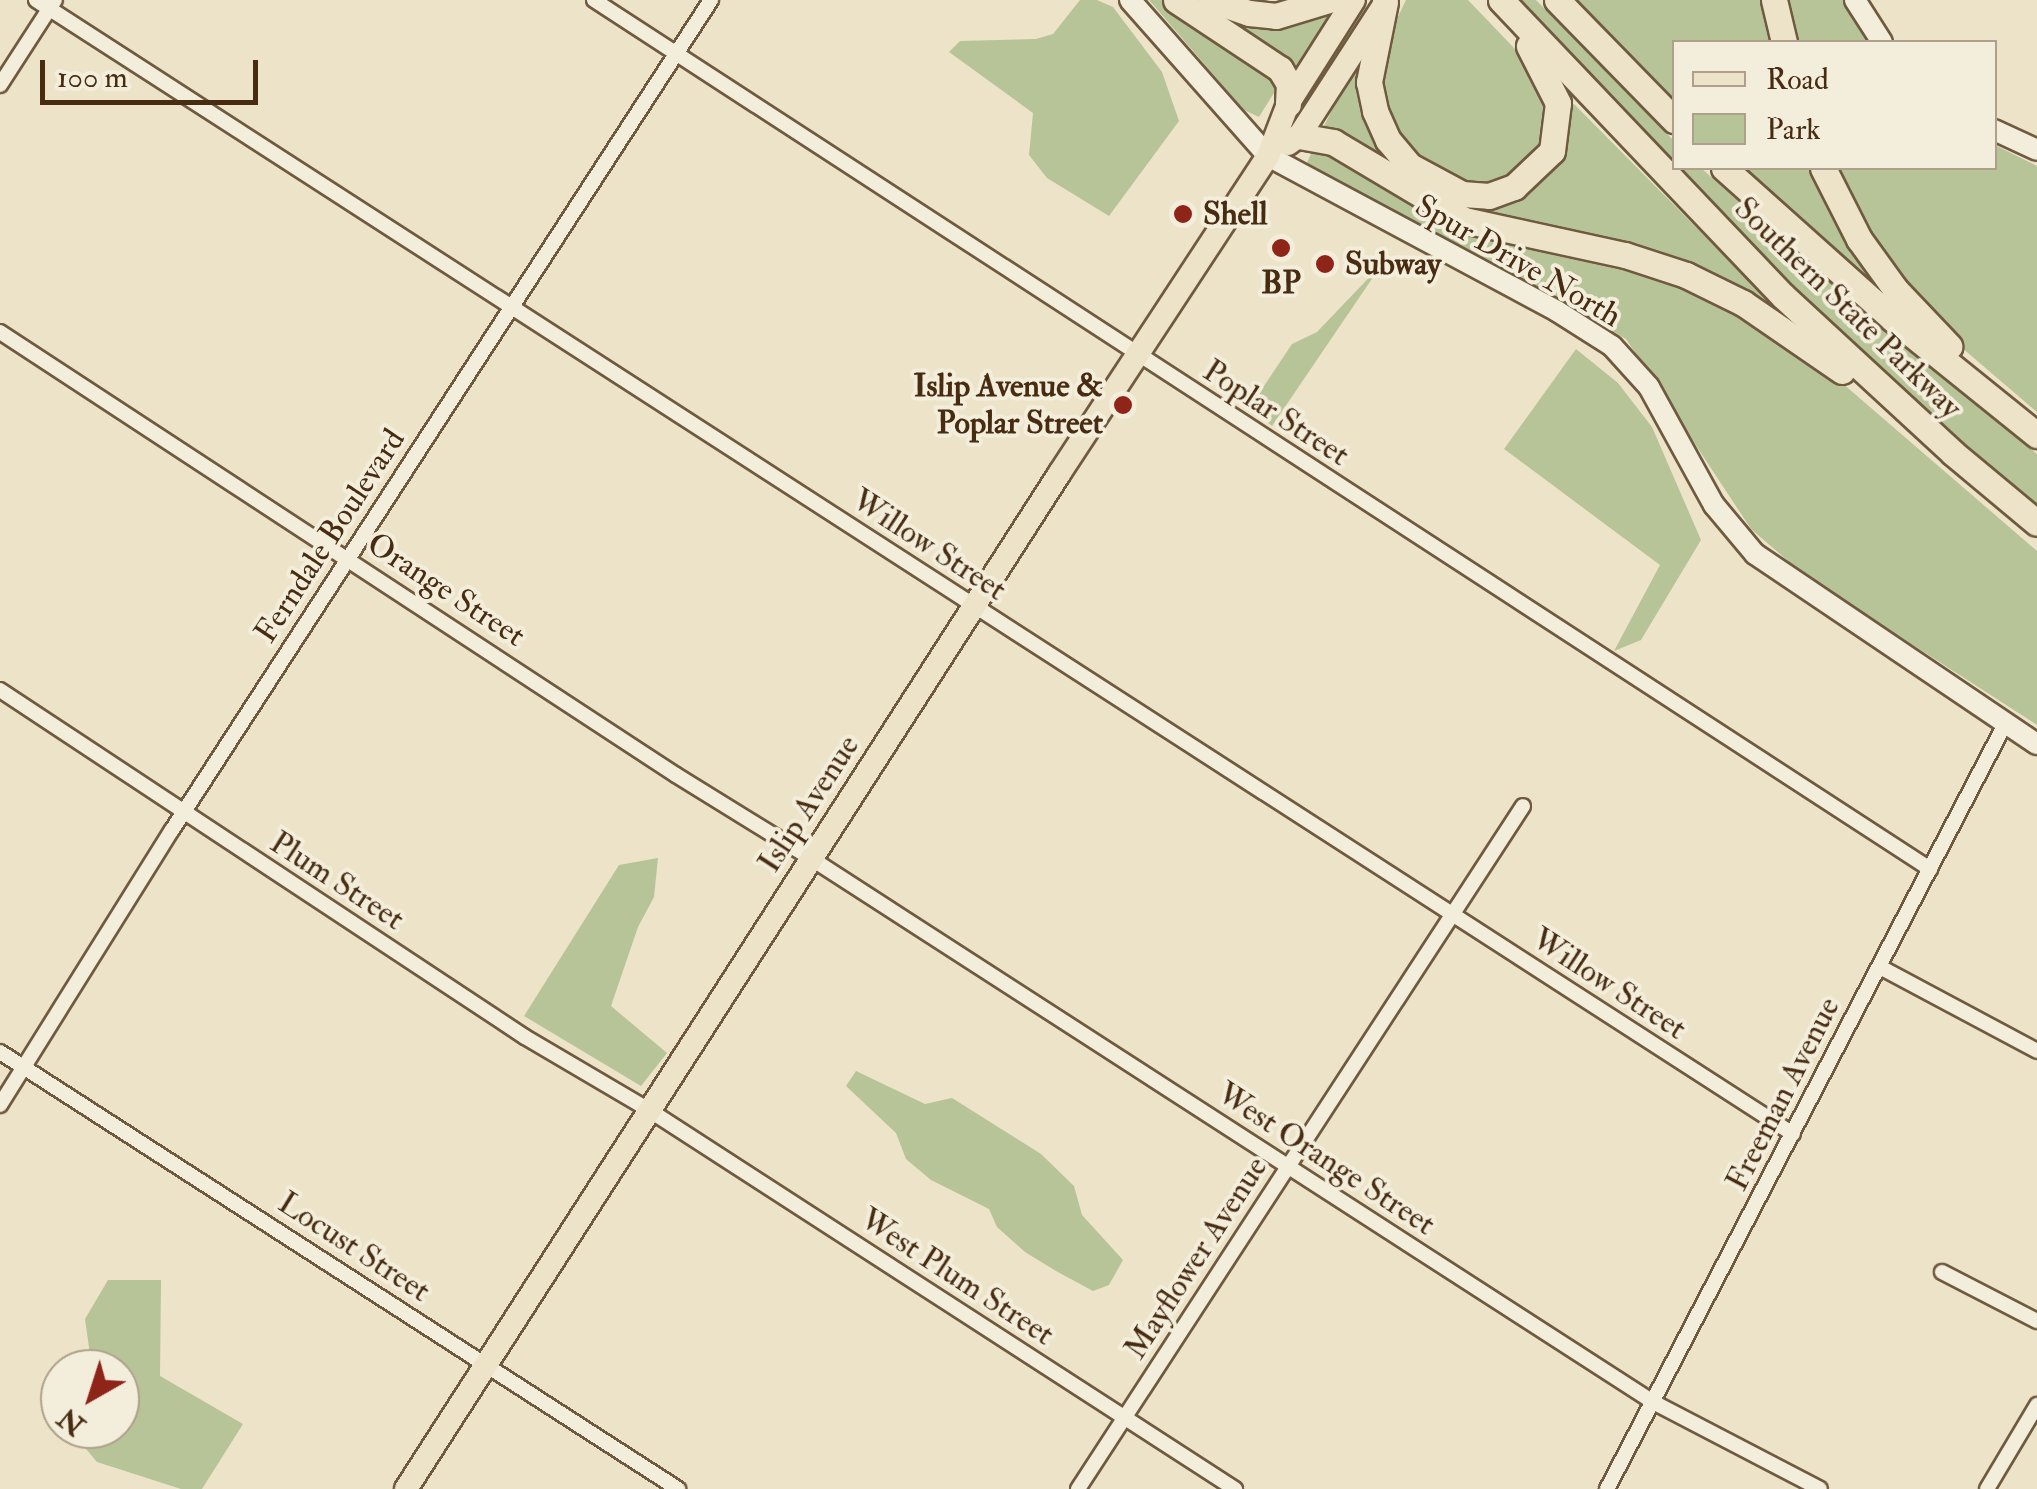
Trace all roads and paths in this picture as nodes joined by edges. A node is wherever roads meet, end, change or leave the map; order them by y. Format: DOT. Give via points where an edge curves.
graph roads {
  1 [pos="594,0"];
  2 [pos="711,0"];
  3 [pos="1130,0"];
  4 [pos="1176,0"];
  5 [pos="1211,0"];
  6 [pos="1329,0"];
  7 [pos="1354,0"];
  8 [pos="1500,0"];
  9 [pos="1557,0"];
  10 [pos="1774,0"];
  11 [pos="1855,0"];
  12 [pos="1386,1"];
  13 [pos="47,3"];
  14 [pos="1784,40"];
  15 [pos="1881,40"];
  16 [pos="676,53"];
  17 [pos="0,85"];
  18 [pos="1288,104"];
  19 [pos="1672,118"];
  20 [pos="1997,131"];
  21 [pos="1299,136"];
  22 [pos="2037,150"];
  23 [pos="1268,156"];
  24 [pos="1726,170"];
  25 [pos="1824,170"];
  26 [pos="511,308"];
  27 [pos="0,332"];
  28 [pos="1136,354"];
  29 [pos="2037,432"];
  30 [pos="1953,454"];
  31 [pos="2037,523"];
  32 [pos="348,558"];
  33 [pos="974,608"];
  34 [pos="0,690"];
  35 [pos="2005,724"];
  36 [pos="2037,744"];
  37 [pos="1523,806"];
  38 [pos="183,813"];
  39 [pos="812,858"];
  40 [pos="1930,870"];
  41 [pos="1449,915"];
  42 [pos="1880,967"];
  43 [pos="2037,1051"];
  44 [pos="0,1052"];
  45 [pos="24,1067"];
  46 [pos="0,1104"];
  47 [pos="649,1110"];
  48 [pos="1793,1134"];
  49 [pos="1288,1167"];
  50 [pos="1942,1272"];
  51 [pos="2037,1322"];
  52 [pos="486,1365"];
  53 [pos="1653,1402"];
  54 [pos="2037,1405"];
  55 [pos="1124,1418"];
  56 [pos="406,1489"];
  57 [pos="678,1489"];
  58 [pos="1078,1489"];
  59 [pos="1235,1489"];
  60 [pos="1607,1489"];
  61 [pos="1820,1489"];
  62 [pos="1986,1489"];
  1 -- 16 [label="street, Poplar Street"];
  2 -- 16 [label="street, Ferndale Boulevard"];
  3 -- 23 [label="street, Spur Drive North"];
  4 -- 18 [label="highway" via="1280,69"];
  5 -- 6 [label="highway" via="1276,16"];
  7 -- 18 [label="main road, Islip Avenue"];
  8 -- 12 [label="highway" via="1549,77 1558,128 1552,151 1535,172 1489,196 1435,182 1388,140 1369,82"];
  8 -- 30 [label="highway, Southern State Parkway" via="1783,296"];
  9 -- 19 [label="highway"];
  10 -- 14 [label="highway"];
  11 -- 15 [label="street"];
  12 -- 21 [label="main road, Islip Avenue"];
  13 -- 17 [label="street"];
  13 -- 26 [label="street, Willow Street"];
  16 -- 26 [label="street, Ferndale Boulevard"];
  16 -- 28 [label="street, Poplar Street"];
  18 -- 23 [label="main road, Islip Avenue"];
  20 -- 22 [label="street"];
  21 -- 23 [label="main road, Islip Avenue"];
  21 -- 30 [label="highway" via="1333,142 1464,220 1625,254 1686,275 1803,342"];
  23 -- 28 [label="main road, Islip Avenue"];
  23 -- 35 [label="street, Spur Drive North" via="1612,346 1649,388 1714,505 1754,554"];
  24 -- 29 [label="highway, Southern State Parkway" via="1892,319"];
  25 -- 29 [label="highway" via="1895,289"];
  26 -- 32 [label="street, Ferndale Boulevard"];
  26 -- 33 [label="street, Willow Street"];
  27 -- 32 [label="street, Orange Street"];
  28 -- 33 [label="main road, Islip Avenue"];
  28 -- 40 [label="street, Poplar Street"];
  30 -- 31 [label="highway, Southern State Parkway"];
  32 -- 38 [label="street, Ferndale Boulevard"];
  32 -- 39 [label="street, Orange Street"];
  33 -- 39 [label="main road, Islip Avenue"];
  33 -- 41 [label="street, Willow Street"];
  34 -- 38 [label="street, Plum Street"];
  35 -- 36 [label="street, Spur Drive North"];
  35 -- 40 [label="street, Freeman Avenue"];
  37 -- 41 [label="street, Mayflower Avenue"];
  38 -- 45 [label="street, Ferndale Boulevard"];
  38 -- 47 [label="street, Plum Street" via="525,1037"];
  39 -- 47 [label="main road, Islip Avenue"];
  39 -- 49 [label="street, West Orange Street"];
  40 -- 42 [label="street, Freeman Avenue"];
  41 -- 48 [label="street, Willow Street"];
  41 -- 49 [label="street, Mayflower Avenue"];
  42 -- 43 [label="street"];
  42 -- 48 [label="street, Freeman Avenue"];
  44 -- 45 [label="street, Locust Street"];
  45 -- 46 [label="street, Ferndale Boulevard"];
  45 -- 52 [label="street, Locust Street"];
  47 -- 52 [label="main road, Islip Avenue"];
  47 -- 55 [label="street, West Plum Street"];
  48 -- 53 [label="street, Freeman Avenue"];
  49 -- 53 [label="street, West Orange Street"];
  49 -- 55 [label="street, Mayflower Avenue"];
  50 -- 51 [label="street"];
  52 -- 56 [label="main road, Islip Avenue"];
  52 -- 57 [label="street, Locust Street"];
  53 -- 60 [label="street, Freeman Avenue"];
  53 -- 61 [label="street, West Orange Street"];
  54 -- 62 [label="street"];
  55 -- 58 [label="street, Mayflower Avenue"];
  55 -- 59 [label="street, West Plum Street"];
}
